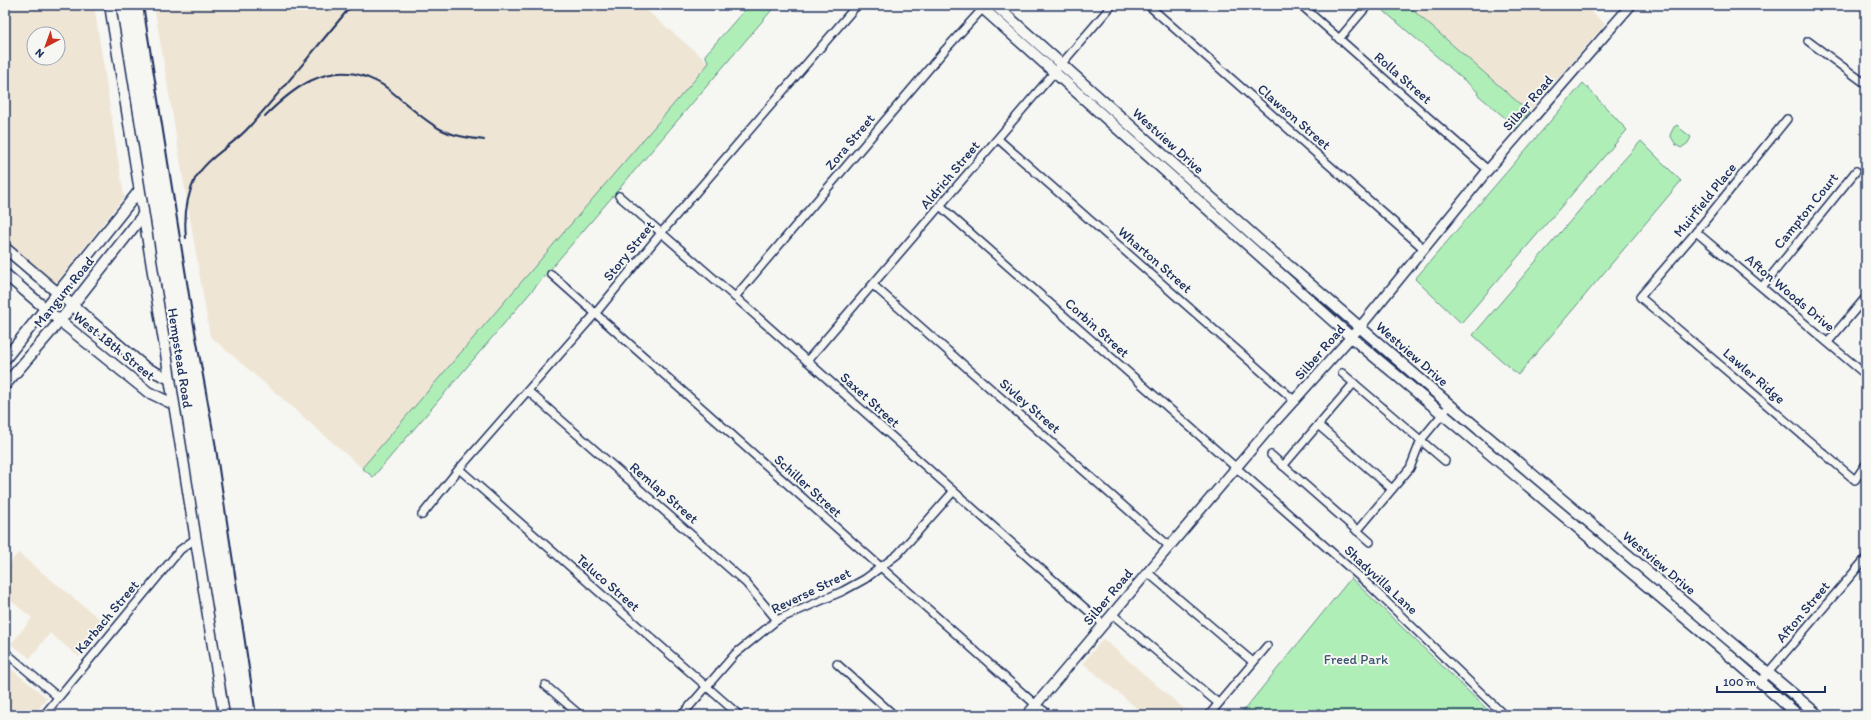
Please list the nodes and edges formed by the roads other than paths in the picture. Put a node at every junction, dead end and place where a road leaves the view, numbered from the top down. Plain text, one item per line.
1 (110, 5) edge
2 (857, 5) edge
3 (995, 5) edge
4 (1112, 5) edge
5 (1148, 5) edge
6 (1301, 5) edge
7 (1368, 5) edge
8 (1631, 5) edge
9 (983, 6) edge
10 (1339, 39) junction
11 (1808, 41) dead end
12 (1061, 64) junction
13 (1054, 72) junction
14 (1866, 84) edge
15 (1787, 119) dead end
16 (998, 139) junction
17 (1163, 155) junction
18 (1155, 162) junction
19 (1488, 170) junction
20 (1856, 171) dead end
21 (139, 191) junction
22 (620, 196) dead end
23 (941, 207) junction
24 (143, 215) junction
25 (1696, 232) junction
26 (661, 233) junction
27 (1256, 245) junction
28 (5, 248) edge
29 (1423, 248) junction
30 (5, 274) edge
31 (551, 274) dead end
32 (873, 285) junction
33 (1762, 287) junction
34 (58, 293) junction
35 (735, 297) junction
36 (1640, 297) joint
37 (1866, 297) edge
38 (72, 305) junction
39 (46, 308) junction
40 (595, 314) junction
41 (60, 321) junction
42 (1360, 327) junction
43 (1351, 337) junction
44 (1828, 342) junction
45 (119, 346) junction
46 (5, 359) edge
47 (110, 361) junction
48 (807, 361) junction
49 (1342, 373) dead end
50 (1866, 375) edge
51 (170, 379) junction
52 (1354, 383) junction
53 (5, 385) edge
54 (528, 391) junction
55 (1295, 401) junction
56 (173, 404) junction
57 (1450, 405) junction
58 (1443, 413) junction
59 (1318, 425) junction
60 (1421, 440) junction
61 (1271, 455) dead end
62 (1445, 461) dead end
63 (1866, 464) edge
64 (1283, 466) junction
65 (1236, 468) junction
66 (460, 470) junction
67 (1392, 489) junction
68 (953, 492) junction
69 (422, 515) dead end
70 (1574, 517) junction
71 (1357, 530) junction
72 (195, 539) junction
73 (1370, 542) dead end
74 (1169, 546) junction
75 (1866, 558) edge
76 (881, 568) junction
77 (1147, 572) junction
78 (1112, 614) junction
79 (777, 620) junction
80 (1103, 624) junction
81 (1267, 646) dead end
82 (5, 652) edge
83 (1253, 662) junction
84 (837, 664) dead end
85 (1769, 672) junction
86 (1760, 682) junction
87 (545, 684) dead end
88 (706, 687) junction
89 (58, 697) junction
90 (1218, 704) junction
91 (1036, 705) junction
92 (44, 715) edge
93 (224, 715) edge
94 (580, 715) edge
95 (682, 715) edge
96 (738, 715) edge
97 (894, 715) edge
98 (1027, 715) edge
99 (1050, 715) edge
100 (1208, 715) edge
101 (1504, 715) edge
102 (1798, 715) edge
103 (1818, 715) edge

1 - 21 main road, Hempstead Road
2 - 26 street, Story Street
3 - 12 main road, Westview Drive
4 - 12 street, Aldrich Street
5 - 29 street, Clawson Street
6 - 10 street, Rolla Street
7 - 10 street
8 - 19 street, Silber Road
9 - 13 main road, Westview Drive
9 - 35 street, Zora Street
10 - 19 street, Rolla Street
11 - 14 street
12 - 13 street, Aldrich Street
12 - 17 main road, Westview Drive
13 - 16 street, Aldrich Street
13 - 18 main road, Westview Drive
15 - 25 street, Muirfield Place
16 - 23 street, Aldrich Street
16 - 55 street, Wharton Street
17 - 18 main road
17 - 27 main road, Westview Drive
18 - 27 main road, Westview Drive
19 - 29 street, Silber Road
20 - 33 street, Campton Court
21 - 24 main road, Hempstead Road
21 - 34 main road, Mangum Road
22 - 26 street, Saxet Street
23 - 32 street, Aldrich Street
23 - 65 street, Corbin Street
24 - 38 main road, Mangum Road
24 - 51 main road, Hempstead Road
25 - 33 street, Afton Woods Drive
25 - 36 street, Muirfield Place
26 - 35 street, Saxet Street
26 - 40 street, Story Street
27 - 42 main road, Westview Drive
27 - 43 main road, Westview Drive
28 - 34 main road, West 18th Street
29 - 42 street, Silber Road
30 - 39 main road, West 18th Street
31 - 40 street, Schiller Street
32 - 48 street, Aldrich Street
32 - 74 street, Sivley Street
33 - 44 street, Afton Woods Drive
34 - 38 main road, West 18th Street
34 - 39 main road, Mangum Road
35 - 48 street, Saxet Street
36 - 63 street, Lawler Ridge
37 - 44 street
38 - 41 main road, Mangum Road
38 - 45 main road, West 18th Street
39 - 41 main road, West 18th Street
39 - 46 main road, Mangum Road
40 - 54 street, Story Street
40 - 76 street, Schiller Street
41 - 47 main road, West 18th Street
41 - 53 main road, Mangum Road
42 - 43 street, Silber Road
42 - 57 main road, Westview Drive
43 - 55 street, Silber Road
43 - 58 main road, Westview Drive
44 - 50 street, Afton Woods Drive
45 - 47 main road
45 - 51 main road, West 18th Street
47 - 56 main road, West 18th Street
48 - 68 street, Saxet Street
49 - 52 street
51 - 56 main road, Hempstead Road
52 - 59 street
52 - 60 street
54 - 66 street, Story Street
54 - 79 street, Remlap Street
55 - 65 street, Silber Road
56 - 72 main road, Hempstead Road
57 - 58 street
57 - 70 main road, Westview Drive
58 - 60 street
58 - 70 main road, Westview Drive
59 - 64 street
59 - 67 street
60 - 62 street
60 - 67 street
61 - 64 street
64 - 71 street
65 - 74 street, Silber Road
65 - 101 street, Shadyvilla Lane
66 - 69 street, Story Street
66 - 88 street, Teluco Street
67 - 71 street
68 - 76 street, Reverse Street
68 - 80 street, Saxet Street
70 - 85 main road, Westview Drive
70 - 86 main road, Westview Drive
71 - 73 street
72 - 89 street, Karbach Street
72 - 93 main road, Hempstead Road
74 - 77 street, Silber Road
75 - 85 street, Afton Street
76 - 79 street, Reverse Street
76 - 91 street, Schiller Street
77 - 78 street, Silber Road
77 - 83 street
78 - 80 street, Silber Road
78 - 90 street
79 - 88 street, Reverse Street
80 - 91 street, Silber Road
81 - 83 street
82 - 89 street
83 - 90 street
84 - 97 street
85 - 86 street, Afton Street
85 - 103 main road, Westview Drive
86 - 102 main road, Westview Drive
87 - 94 street
88 - 95 street, Reverse Street
88 - 96 street, Teluco Street
89 - 92 street, Karbach Street
90 - 100 street
91 - 98 street, Silber Road
91 - 99 street, Schiller Street

